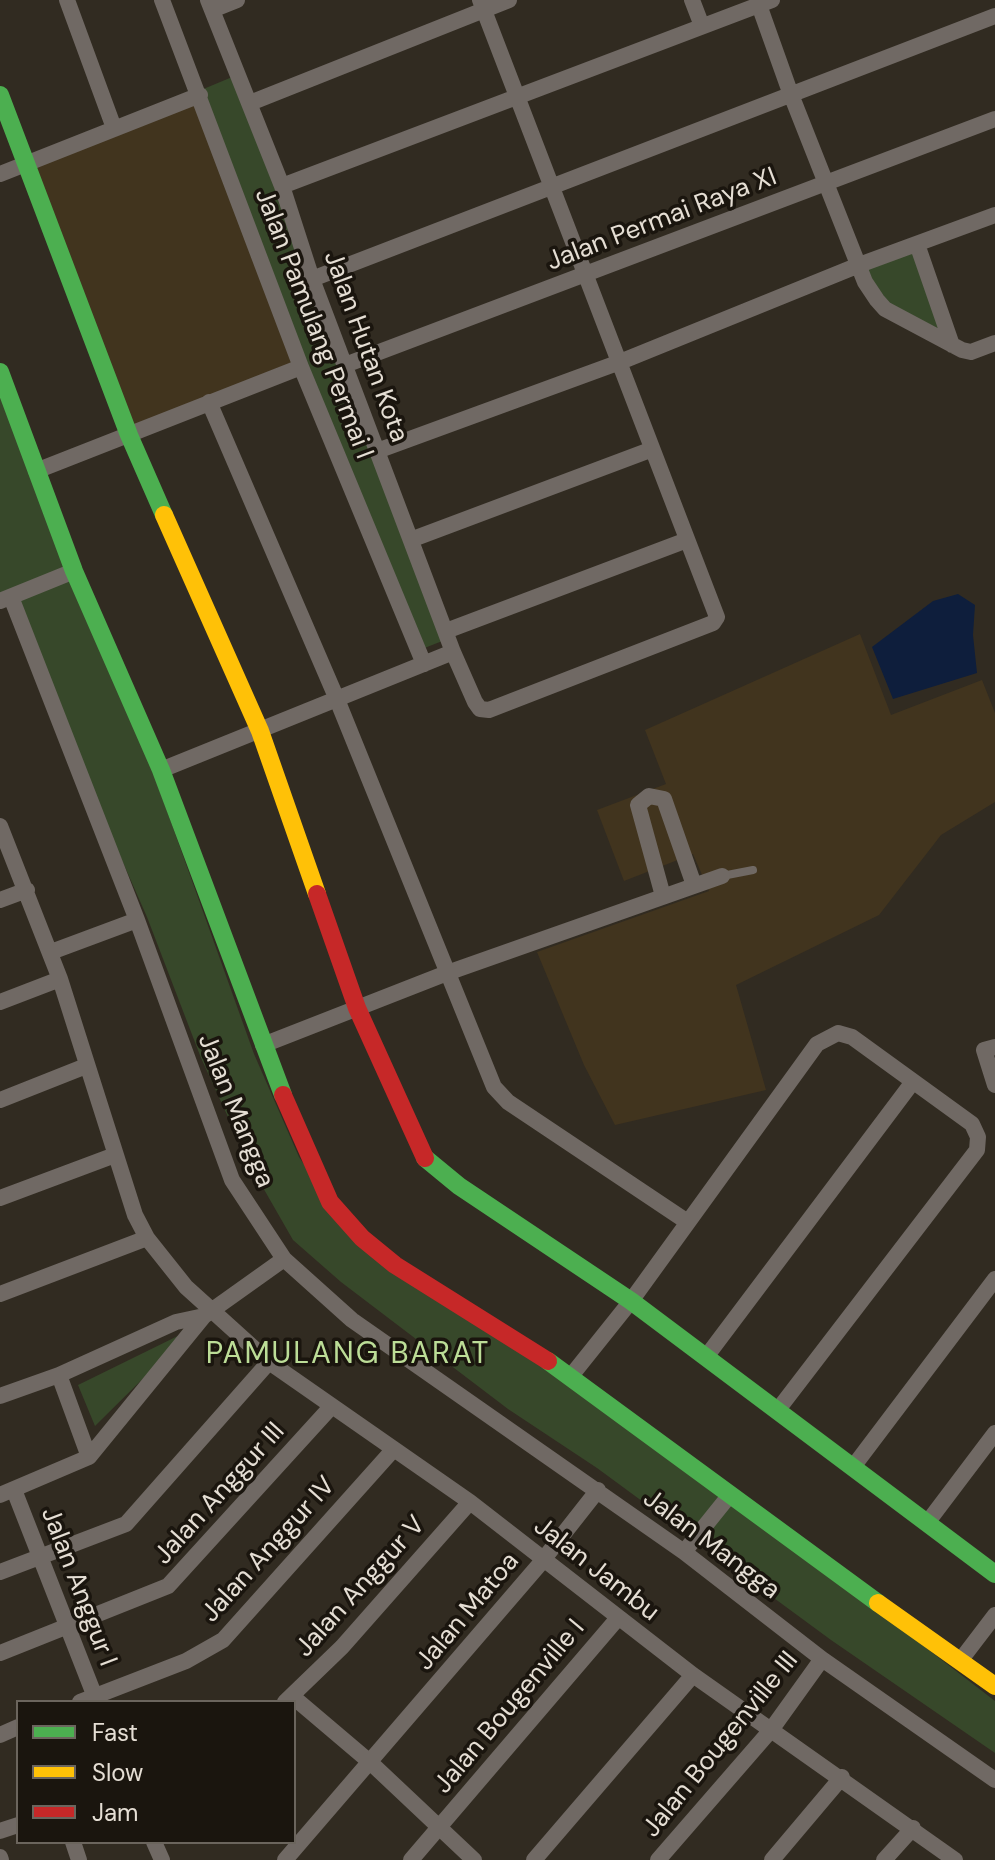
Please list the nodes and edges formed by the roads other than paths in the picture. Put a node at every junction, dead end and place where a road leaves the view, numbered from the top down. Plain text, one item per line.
1 (67, 0) edge
2 (162, 0) edge
3 (237, 0) edge
4 (509, 0) edge
5 (692, 0) edge
6 (766, 2) edge
7 (210, 5) edge
8 (482, 5) edge
9 (995, 16) edge
10 (702, 26) junction
11 (790, 92) junction
12 (0, 95) edge
13 (200, 95) junction
14 (516, 95) junction
15 (250, 103) junction
16 (995, 119) edge
17 (114, 128) junction
18 (26, 165) junction
19 (0, 174) edge
20 (826, 184) junction
21 (282, 186) junction
22 (550, 186) junction
23 (995, 215) edge
24 (917, 244) junction
25 (859, 265) junction
26 (584, 274) junction
27 (312, 279) junction
28 (995, 343) edge
29 (952, 345) junction
30 (620, 362) junction
31 (345, 365) junction
32 (301, 367) junction
33 (0, 372) edge
34 (209, 402) junction
35 (129, 435) junction
36 (650, 450) junction
37 (377, 451) junction
38 (36, 471) junction
39 (413, 539) junction
40 (687, 540) junction
41 (74, 571) junction
42 (5, 599) edge
43 (446, 631) junction
44 (453, 652) junction
45 (424, 664) junction
46 (336, 697) junction
47 (260, 731) junction
48 (161, 770) junction
49 (0, 826) edge
50 (753, 870) dead end
51 (722, 876) joint
52 (694, 885) junction
53 (27, 890) junction
54 (663, 896) junction
55 (0, 900) edge
56 (137, 920) junction
57 (51, 952) junction
58 (447, 973) junction
59 (60, 979) junction
60 (0, 1002) edge
61 (357, 1008) junction
62 (263, 1045) junction
63 (995, 1047) edge
64 (86, 1066) junction
65 (912, 1083) junction
66 (995, 1085) edge
67 (0, 1100) edge
68 (115, 1155) junction
69 (0, 1198) edge
70 (686, 1221) junction
71 (147, 1238) junction
72 (284, 1259) junction
73 (995, 1279) edge
74 (0, 1294) edge
75 (631, 1301) junction
76 (208, 1314) junction
77 (706, 1357) junction
78 (269, 1362) junction
79 (59, 1375) junction
80 (571, 1376) junction
81 (0, 1396) edge
82 (331, 1407) junction
83 (777, 1411) junction
84 (995, 1433) edge
85 (393, 1450) junction
86 (89, 1457) junction
87 (853, 1467) junction
88 (598, 1490) junction
89 (7, 1493) edge
90 (729, 1496) junction
91 (470, 1502) junction
92 (927, 1523) junction
93 (684, 1552) junction
94 (41, 1558) junction
95 (545, 1558) junction
96 (0, 1572) edge
97 (995, 1574) edge
98 (995, 1615) edge
99 (618, 1618) junction
100 (67, 1626) junction
101 (0, 1653) edge
102 (822, 1659) junction
103 (960, 1661) junction
104 (693, 1675) junction
105 (995, 1686) edge
106 (288, 1699) edge
107 (91, 1700) edge
108 (296, 1705) edge
109 (771, 1730) junction
110 (371, 1763) junction
111 (842, 1777) junction
112 (995, 1780) edge
113 (439, 1827) junction
114 (913, 1828) junction
115 (285, 1860) edge
116 (411, 1860) edge
117 (474, 1860) edge
118 (534, 1860) edge
119 (658, 1860) edge
120 (772, 1860) edge
121 (884, 1860) edge
122 (955, 1860) edge

1 - 17 street
2 - 13 street, Jalan Pamulang Permai I
3 - 7 street
4 - 8 street
5 - 10 street
6 - 10 street
6 - 11 street
7 - 15 street, Jalan Hutan Kota
8 - 14 street
8 - 15 street
9 - 11 street
10 - 14 street
11 - 20 street
11 - 22 street
12 - 18 street
13 - 17 street
13 - 32 street, Jalan Pamulang Permai I
14 - 21 street
14 - 22 street
15 - 21 street, Jalan Hutan Kota
16 - 20 street, Jalan Permai Raya XI
17 - 18 street
18 - 19 street
18 - 35 street
20 - 25 street
20 - 26 street, Jalan Permai Raya XI
21 - 27 street, Jalan Hutan Kota
22 - 26 street
22 - 27 street
23 - 24 street
24 - 25 street
24 - 29 street
25 - 29 street
25 - 30 street
26 - 30 street
26 - 31 street, Jalan Permai Raya XI
27 - 31 street, Jalan Hutan Kota
28 - 29 street
30 - 36 street
30 - 37 street
31 - 37 street, Jalan Hutan Kota
32 - 34 street
32 - 45 street, Jalan Pamulang Permai I
33 - 38 street
34 - 35 street
34 - 46 street
35 - 38 street
35 - 47 street
36 - 39 street
36 - 40 street
37 - 39 street, Jalan Hutan Kota
38 - 41 street
39 - 43 street, Jalan Hutan Kota
40 - 43 street
40 - 44 street, Jalan Hutan Kota
41 - 42 street
41 - 48 street
42 - 56 street, Jalan Mangga
43 - 44 street, Jalan Hutan Kota
44 - 45 street
45 - 46 street
46 - 47 street
46 - 58 street
47 - 48 street
47 - 61 street
48 - 62 street
49 - 53 street, Jalan Jambu
50 - 51 lane
51 - 52 street
52 - 54 street
52 - 54 street
53 - 55 street
53 - 57 street, Jalan Jambu
54 - 58 street
56 - 57 street
56 - 72 street, Jalan Mangga
57 - 59 street, Jalan Jambu
58 - 61 street
58 - 70 street
59 - 60 street
59 - 64 street, Jalan Jambu
61 - 62 street
61 - 75 street
62 - 80 street
63 - 66 street
64 - 67 street
64 - 68 street, Jalan Jambu
65 - 70 street
65 - 77 street
65 - 83 street
68 - 69 street
68 - 71 street, Jalan Jambu
70 - 75 street
71 - 74 street
71 - 76 street, Jalan Jambu
72 - 76 street
72 - 88 street, Jalan Mangga
73 - 87 street
75 - 77 street
75 - 80 street
76 - 78 street, Jalan Jambu
76 - 79 street
76 - 86 street, Jalan Anggur I
77 - 83 street
78 - 82 street, Jalan Jambu
78 - 94 street
79 - 81 street
79 - 86 street
80 - 90 street
82 - 85 street, Jalan Jambu
82 - 100 street, Jalan Anggur III
83 - 87 street
84 - 92 street
85 - 91 street, Jalan Jambu
85 - 107 street, Jalan Anggur IV
86 - 89 street, Jalan Anggur I
87 - 92 street
88 - 93 street, Jalan Mangga
88 - 95 street, Jalan Matoa
89 - 94 street, Jalan Anggur I
90 - 93 street
90 - 103 street
91 - 95 street, Jalan Jambu
91 - 106 street, Jalan Anggur V
92 - 97 street
93 - 102 street, Jalan Mangga
94 - 96 street
94 - 100 street, Jalan Anggur I
95 - 99 street, Jalan Jambu
95 - 110 street, Jalan Matoa
98 - 103 street
99 - 104 street, Jalan Jambu
99 - 113 street, Jalan Bougenville I
100 - 101 street, Jalan Anggur III
100 - 107 street, Jalan Anggur I
102 - 109 street, Jalan Bougenville III
102 - 112 street, Jalan Mangga
103 - 105 street
104 - 109 street, Jalan Jambu
104 - 118 street
108 - 110 street
109 - 111 street, Jalan Jambu
109 - 119 street, Jalan Bougenville III
110 - 113 street
110 - 115 street, Jalan Matoa
111 - 114 street, Jalan Jambu
111 - 120 street
113 - 116 street, Jalan Bougenville I
113 - 117 street
114 - 121 street
114 - 122 street, Jalan Jambu

